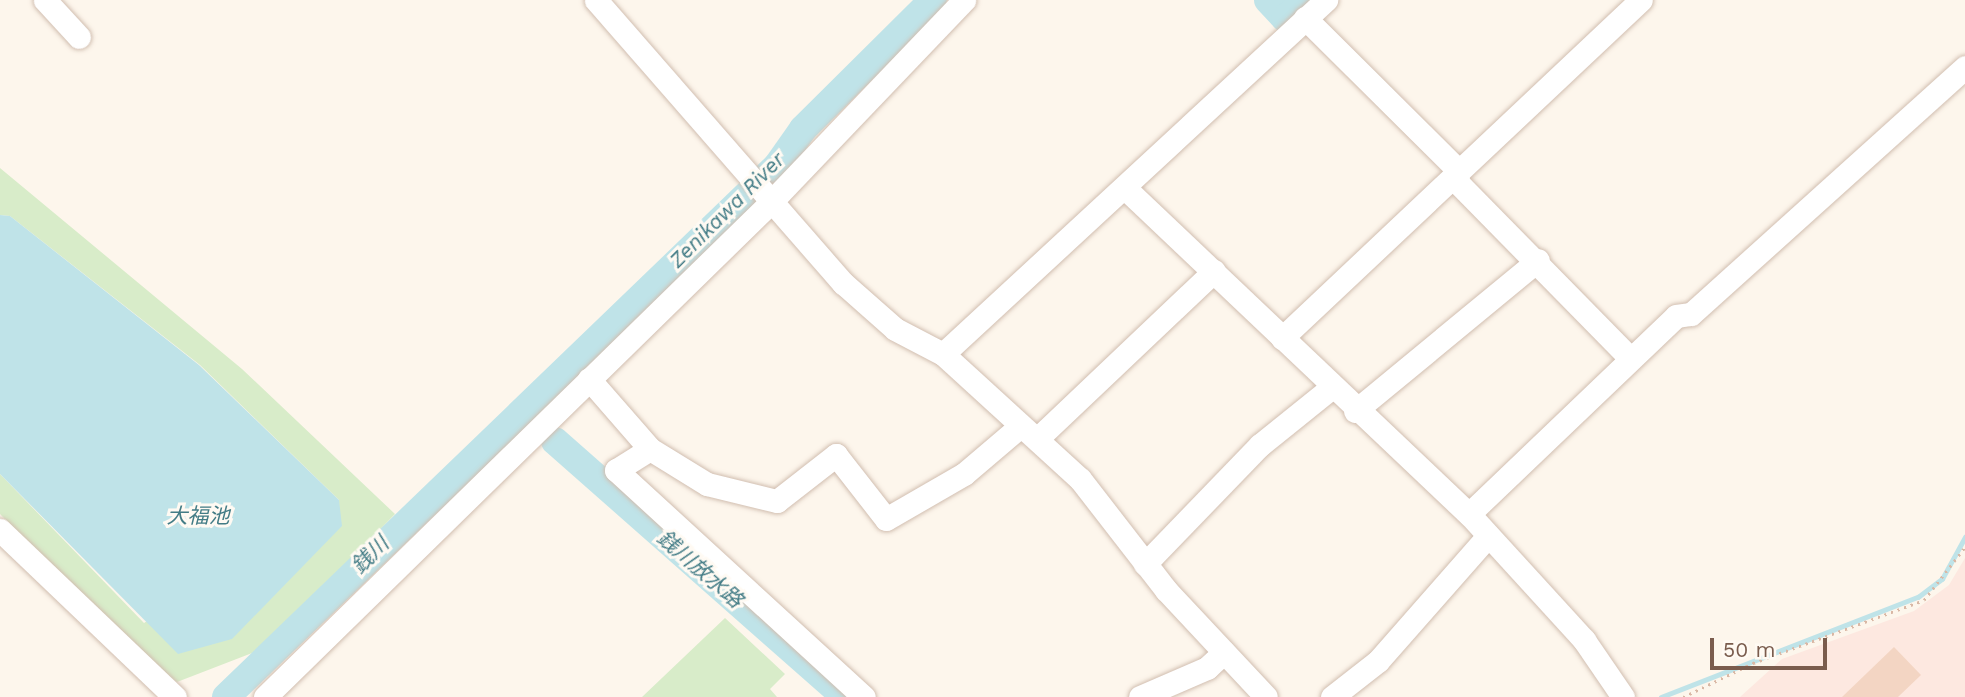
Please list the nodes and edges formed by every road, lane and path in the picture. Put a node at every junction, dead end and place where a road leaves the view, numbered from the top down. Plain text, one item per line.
1 (45, 0) edge
2 (596, 0) edge
3 (964, 0) edge
4 (1326, 0) edge
5 (1641, 0) edge
6 (1305, 18) junction
7 (79, 37) dead end
8 (1965, 67) edge
9 (1457, 169) junction
10 (1125, 188) junction
11 (760, 192) junction
12 (1538, 260) junction
13 (1214, 271) junction
14 (1282, 338) junction
15 (943, 354) junction
16 (1630, 358) junction
17 (589, 379) junction
18 (1331, 388) junction
19 (1355, 411) junction
20 (1028, 434) junction
21 (650, 449) junction
22 (1469, 514) junction
23 (0, 530) edge
24 (1488, 536) junction
25 (1965, 547) edge
26 (1145, 564) junction
27 (1224, 652) junction
28 (175, 697) edge
29 (265, 697) edge
30 (864, 697) edge
31 (1140, 697) edge
32 (1266, 697) edge
33 (1332, 697) edge
34 (1623, 697) edge
35 (1683, 697) edge

1 - 7 street
2 - 11 street
3 - 11 street
4 - 6 street
5 - 9 street
6 - 9 street
6 - 10 street
8 - 16 street
9 - 12 street
9 - 14 street
10 - 13 street
10 - 15 street
11 - 15 street
11 - 17 street
12 - 16 street
12 - 19 street
13 - 14 street
13 - 20 street
14 - 18 street
15 - 20 street
16 - 22 street
17 - 21 street
17 - 29 street
18 - 19 street
18 - 26 street
19 - 22 street
20 - 21 street
20 - 26 street
21 - 30 street
22 - 24 street
23 - 28 street
24 - 33 street
24 - 34 street
25 - 35 path
26 - 27 street
27 - 31 street
27 - 32 street

